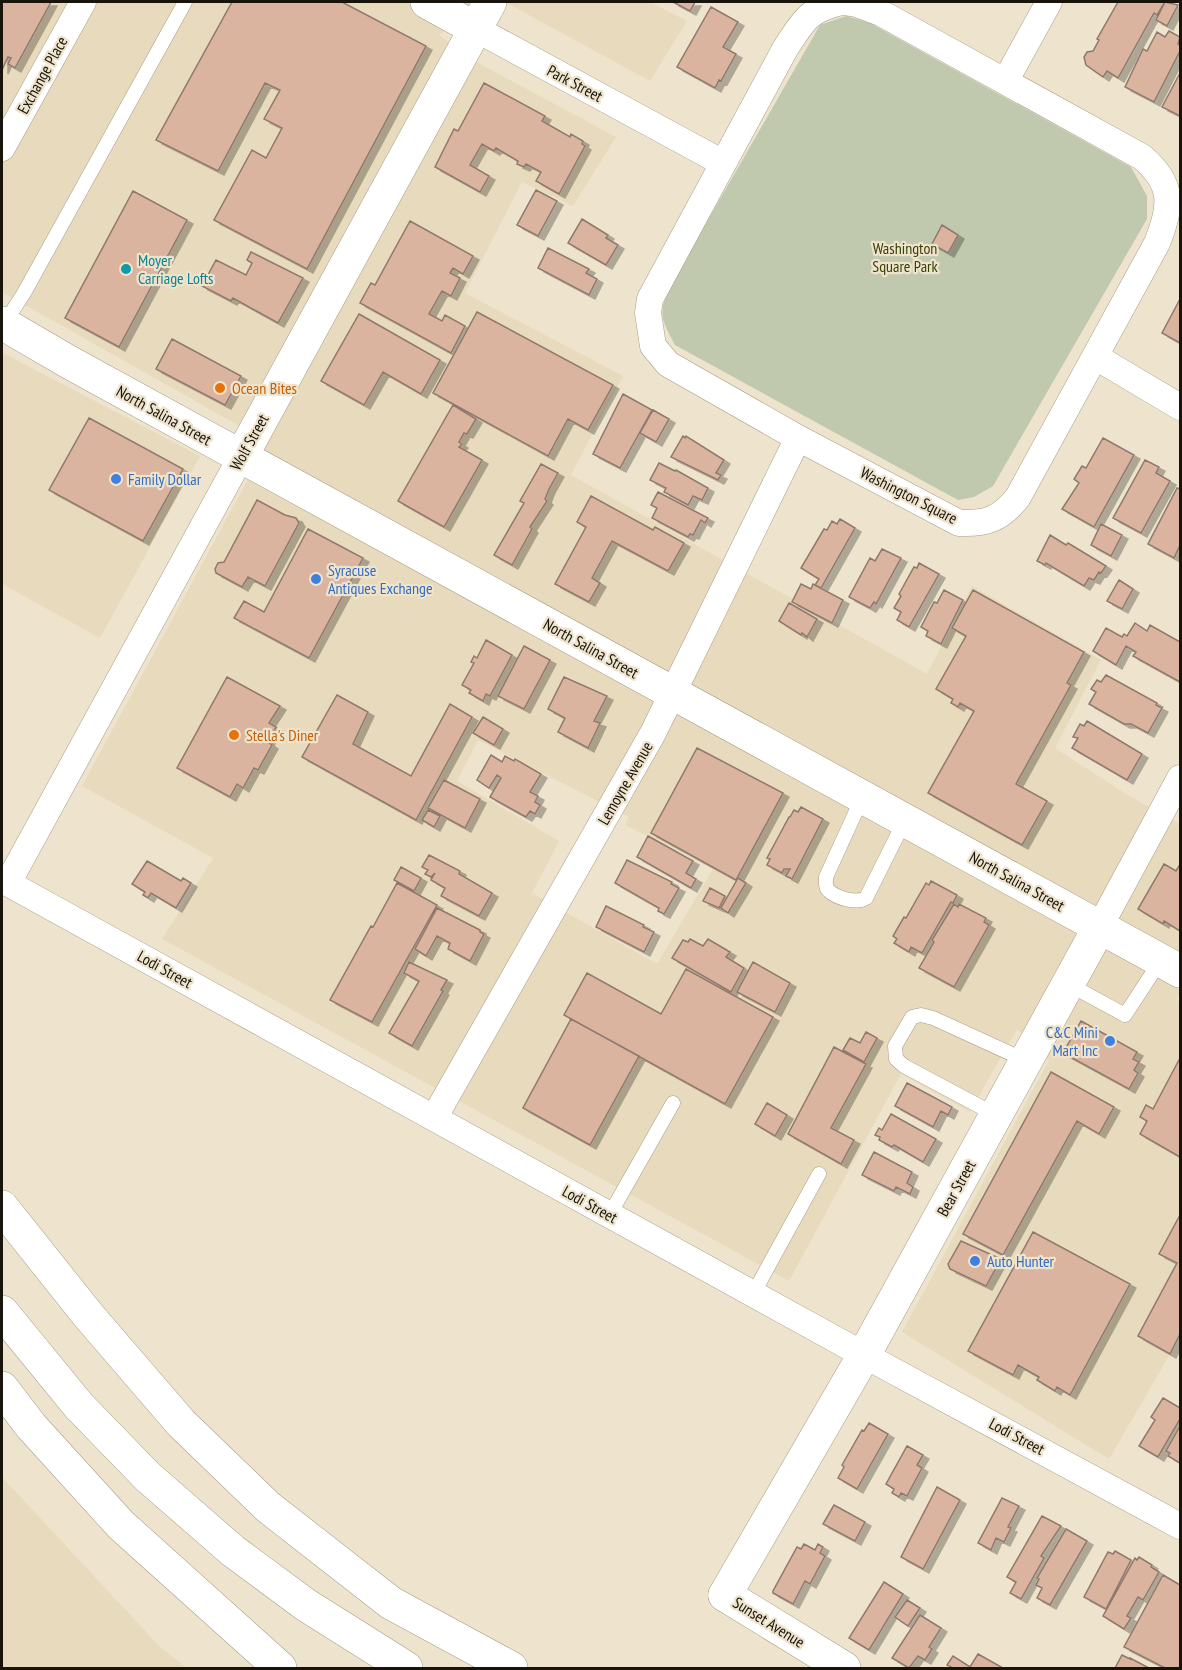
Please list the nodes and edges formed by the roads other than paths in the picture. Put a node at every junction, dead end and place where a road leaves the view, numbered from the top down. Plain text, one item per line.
1 (83, 2) edge
2 (185, 2) edge
3 (427, 2) edge
4 (1049, 2) edge
5 (832, 3) edge
6 (483, 15) edge
7 (1006, 80) junction
8 (2, 148) edge
9 (723, 163) junction
10 (1174, 185) edge
11 (3, 324) edge
12 (1096, 357) junction
13 (1180, 407) edge
14 (798, 438) junction
15 (241, 457) junction
16 (673, 693) junction
17 (1180, 778) edge
18 (862, 796) junction
19 (905, 820) junction
20 (5, 881) edge
21 (1100, 926) junction
22 (1171, 966) edge
23 (1068, 984) junction
24 (1027, 1060) junction
25 (673, 1103) dead end
26 (996, 1115) junction
27 (434, 1118) junction
28 (819, 1174) dead end
29 (2, 1207) edge
30 (610, 1215) junction
31 (753, 1294) junction
32 (2, 1312) edge
33 (864, 1355) junction
34 (2, 1388) edge
35 (1180, 1526) edge
36 (725, 1595) joint
37 (280, 1668) edge
38 (406, 1668) edge
39 (511, 1668) edge
40 (844, 1668) edge

1 - 8 street, Exchange Place
2 - 11 lane
3 - 6 main road, Park Street
4 - 7 street
5 - 7 street, Washington Square
5 - 9 street, Washington Square
6 - 9 street, Park Street
6 - 15 main road, Wolf Street
7 - 10 street, Washington Square
9 - 14 street, Washington Square
10 - 12 street, Washington Square
11 - 15 main road, North Salina Street
12 - 13 street
12 - 14 street, Washington Square
14 - 16 street, Lemoyne Avenue
15 - 16 main road, North Salina Street
15 - 20 street, Wolf Street
16 - 18 main road, North Salina Street
16 - 27 street, Lemoyne Avenue
17 - 21 street, Bear Street
18 - 19 main road, North Salina Street
18 - 19 lane
19 - 21 main road, North Salina Street
20 - 27 street, Lodi Street
21 - 22 main road, North Salina Street
21 - 23 main road, Bear Street
22 - 23 lane
23 - 24 main road, Bear Street
24 - 26 main road, Bear Street
24 - 26 lane
25 - 30 lane
26 - 33 main road, Bear Street
27 - 30 street, Lodi Street
28 - 31 lane
29 - 39 main road
30 - 31 street, Lodi Street
31 - 33 street, Lodi Street
32 - 38 main road
33 - 35 street, Lodi Street
33 - 36 main road, Bear Street
34 - 37 main road
36 - 40 main road, Sunset Avenue

